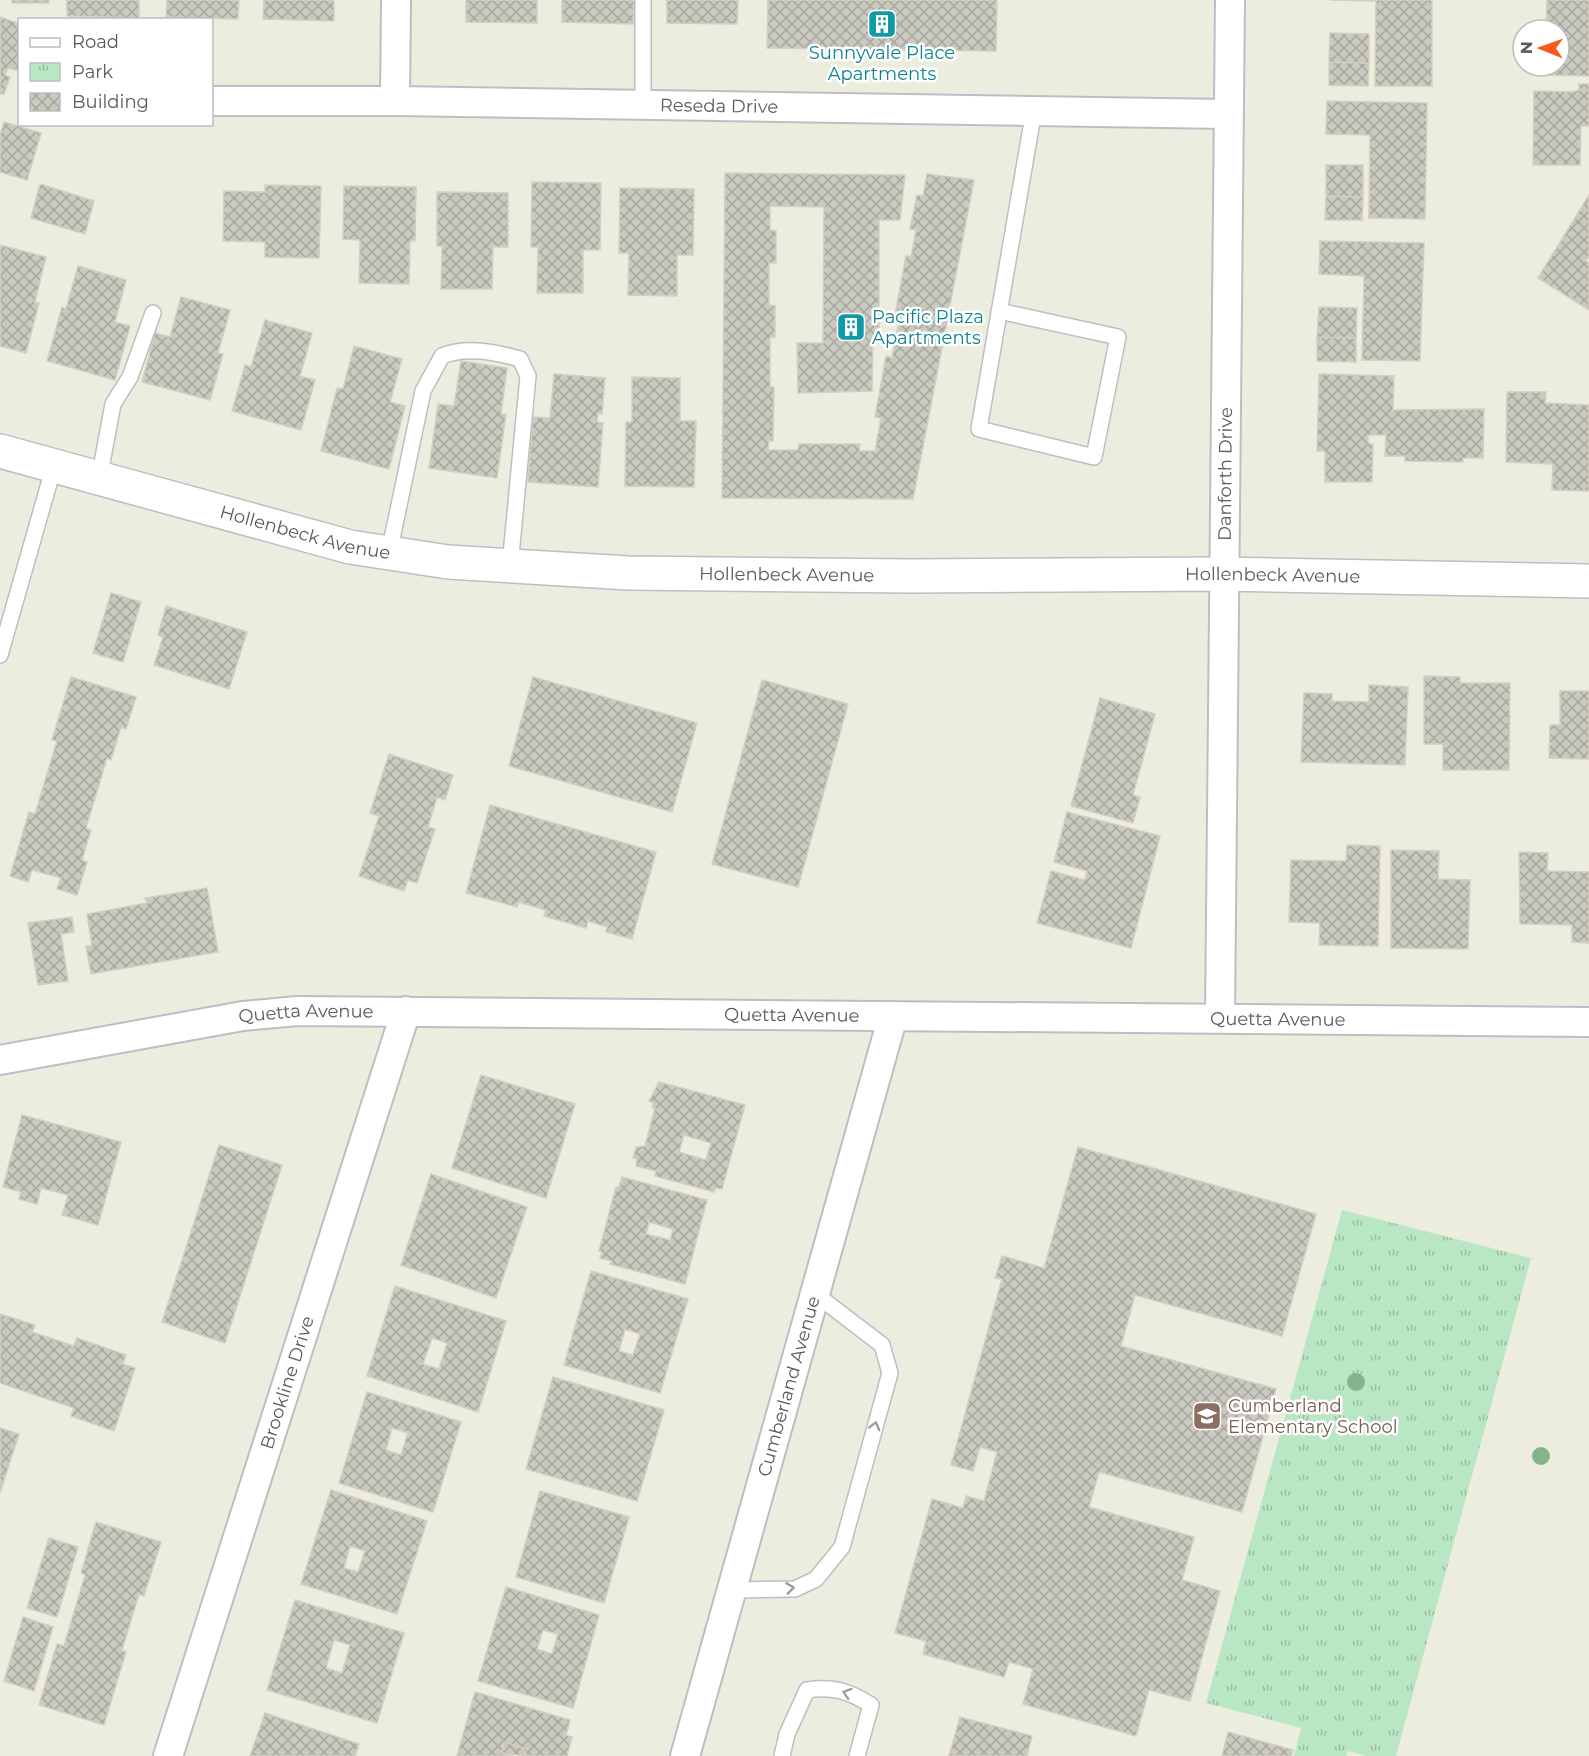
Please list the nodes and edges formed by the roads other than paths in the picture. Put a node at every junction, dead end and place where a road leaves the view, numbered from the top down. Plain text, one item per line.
1 (396, 0) edge
2 (643, 0) edge
3 (1230, 0) edge
4 (213, 101) edge
5 (395, 101) junction
6 (643, 104) junction
7 (1034, 110) junction
8 (1227, 114) junction
9 (999, 311) junction
10 (153, 313) dead end
11 (0, 451) edge
12 (54, 466) junction
13 (99, 478) junction
14 (389, 554) junction
15 (510, 566) junction
16 (1223, 574) junction
17 (1589, 581) edge
18 (0, 655) edge
19 (406, 1011) junction
20 (892, 1016) junction
21 (1220, 1018) junction
22 (1589, 1022) edge
23 (0, 1060) edge
24 (814, 1293) junction
25 (732, 1590) junction
26 (168, 1756) edge
27 (685, 1756) edge
28 (782, 1756) edge
29 (856, 1756) edge

1 - 5 street
2 - 6 lane
3 - 8 street, Danforth Drive
4 - 5 street, Reseda Drive
5 - 6 street, Reseda Drive
6 - 7 street, Reseda Drive
7 - 8 street, Reseda Drive
7 - 9 lane
8 - 16 street, Danforth Drive
9 - 9 lane
10 - 13 lane
11 - 12 street, Hollenbeck Avenue
12 - 13 street, Hollenbeck Avenue
12 - 18 lane
13 - 14 street, Hollenbeck Avenue
14 - 15 street, Hollenbeck Avenue
14 - 15 lane
15 - 16 street, Hollenbeck Avenue
16 - 17 street, Hollenbeck Avenue
16 - 21 street, Danforth Drive
19 - 20 street, Quetta Avenue
19 - 23 street, Quetta Avenue
19 - 26 street, Brookline Drive
20 - 21 street, Quetta Avenue
20 - 24 street, Cumberland Avenue
21 - 22 street, Quetta Avenue
24 - 25 street, Cumberland Avenue
25 -> 24 lane
25 - 27 street, Cumberland Avenue
29 -> 28 lane

